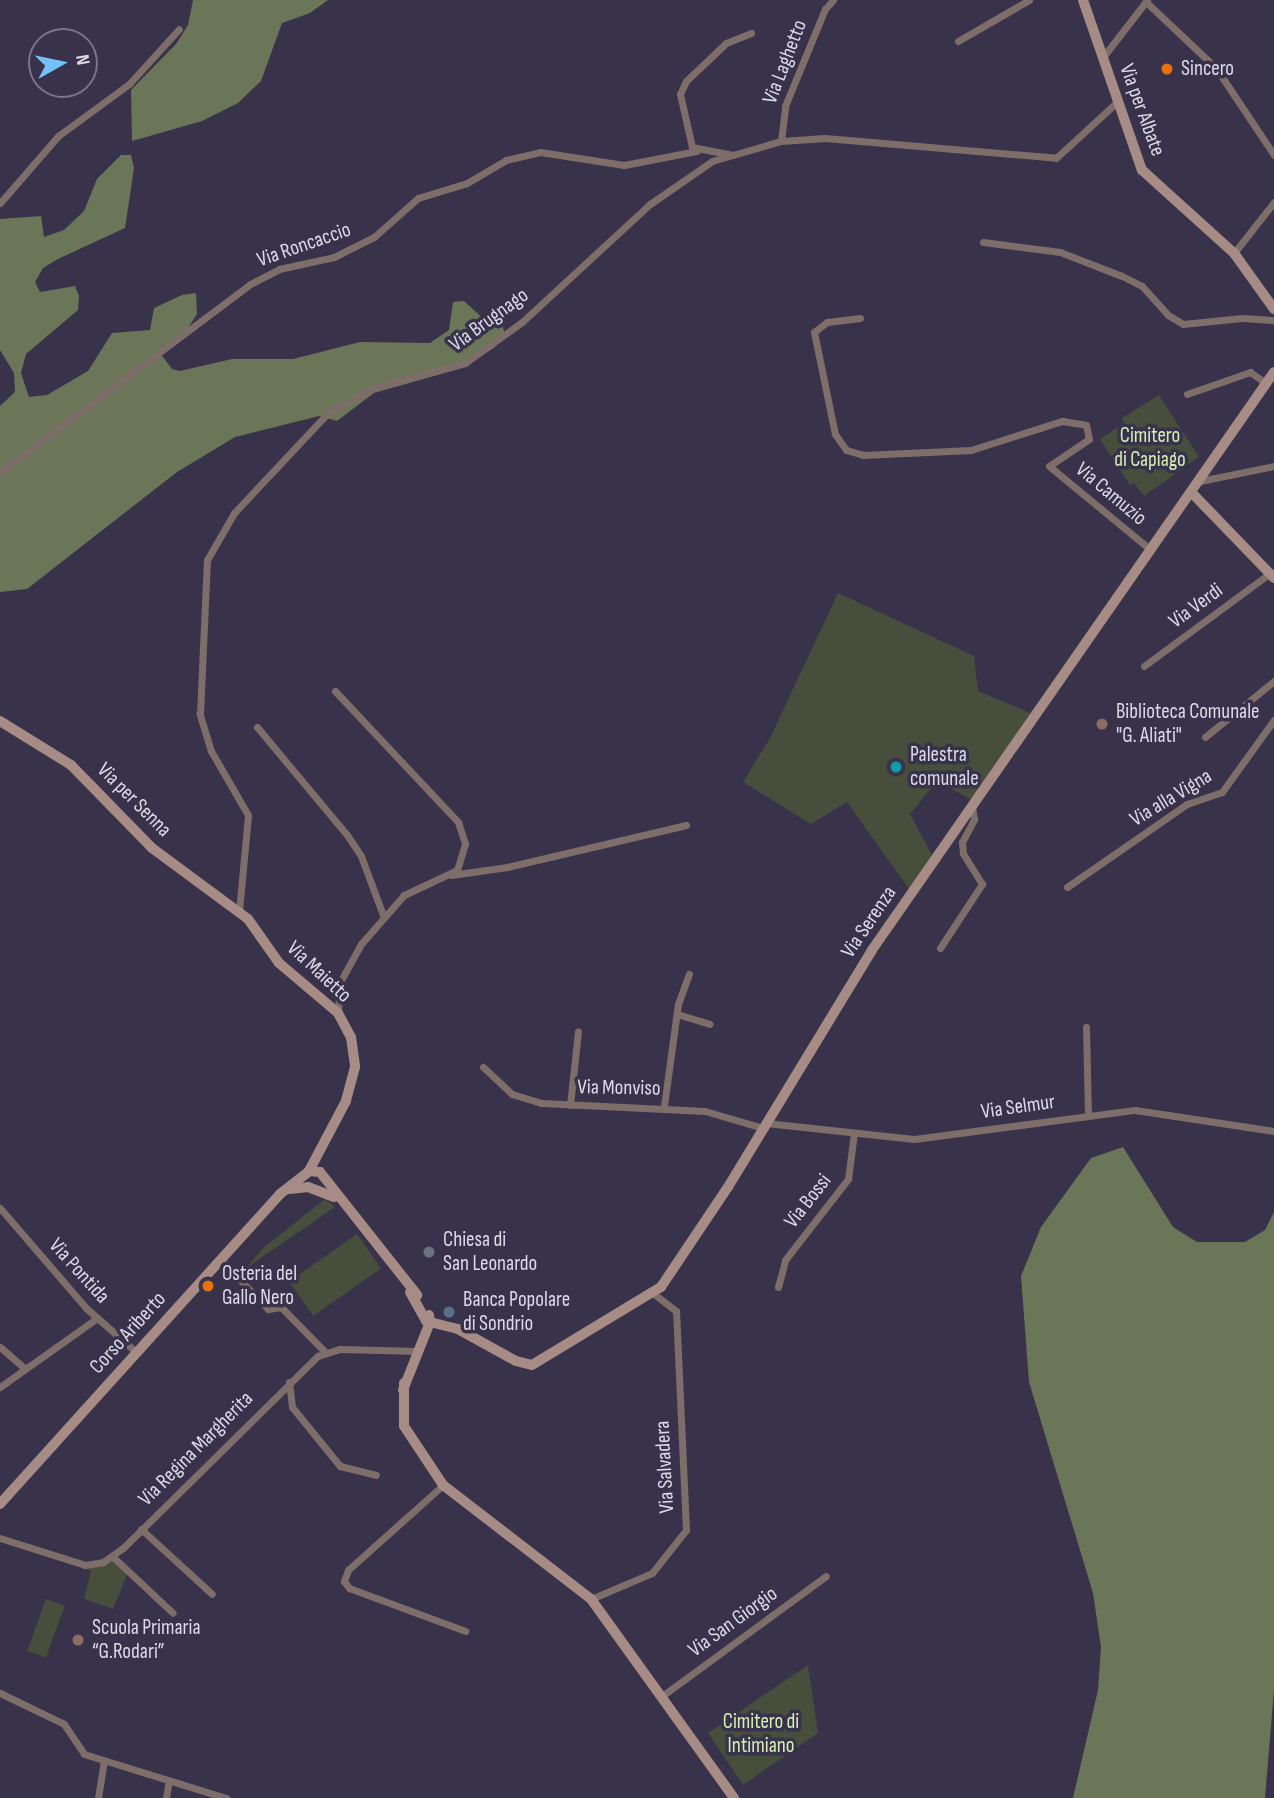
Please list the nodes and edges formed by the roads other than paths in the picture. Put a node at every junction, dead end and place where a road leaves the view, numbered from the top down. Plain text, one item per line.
1 (833, 0) edge
2 (1029, 0) edge
3 (1083, 0) edge
4 (1147, 1) edge
5 (179, 29) dead end
6 (751, 33) dead end
7 (958, 41) dead end
8 (1103, 57) junction
9 (1117, 102) junction
10 (781, 141) junction
11 (698, 151) junction
12 (734, 155) junction
13 (1274, 155) edge
14 (1274, 202) edge
15 (0, 203) edge
16 (983, 242) dead end
17 (1234, 253) junction
18 (1274, 310) edge
19 (860, 318) dead end
20 (1274, 320) edge
21 (1274, 372) edge
22 (1266, 383) junction
23 (1187, 394) dead end
24 (1274, 466) edge
25 (0, 472) edge
26 (1200, 481) junction
27 (1192, 493) junction
28 (1152, 550) junction
29 (1272, 576) edge
30 (1144, 666) dead end
31 (1274, 681) edge
32 (335, 691) dead end
33 (1274, 720) edge
34 (0, 721) edge
35 (257, 727) dead end
36 (1205, 737) dead end
37 (972, 807) junction
38 (686, 825) dead end
39 (447, 876) junction
40 (1067, 887) dead end
41 (239, 911) junction
42 (383, 915) junction
43 (940, 948) dead end
44 (689, 974) dead end
45 (338, 1013) junction
46 (677, 1014) junction
47 (710, 1024) dead end
48 (1086, 1027) dead end
49 (578, 1031) dead end
50 (483, 1067) dead end
51 (570, 1105) junction
52 (664, 1106) junction
53 (1088, 1115) junction
54 (765, 1125) junction
55 (1274, 1131) edge
56 (854, 1133) junction
57 (314, 1180) junction
58 (0, 1208) edge
59 (221, 1260) junction
60 (403, 1278) junction
61 (778, 1287) dead end
62 (410, 1292) junction
63 (653, 1293) junction
64 (97, 1318) junction
65 (430, 1322) junction
66 (0, 1347) edge
67 (415, 1351) junction
68 (325, 1352) junction
69 (137, 1353) junction
70 (26, 1369) junction
71 (289, 1381) junction
72 (0, 1387) edge
73 (376, 1475) dead end
74 (443, 1485) junction
75 (0, 1504) edge
76 (141, 1529) junction
77 (0, 1538) edge
78 (112, 1556) junction
79 (826, 1576) dead end
80 (212, 1594) dead end
81 (591, 1599) junction
82 (173, 1613) dead end
83 (465, 1631) dead end
84 (0, 1693) edge
85 (662, 1696) junction
86 (104, 1760) junction
87 (169, 1780) junction
88 (98, 1798) edge
89 (166, 1798) edge
90 (226, 1798) edge
91 (733, 1798) edge

1 - 10 street, Via Laghetto
2 - 7 street
3 - 8 street, Via per Albate
4 - 8 street
4 - 13 street
5 - 15 street
6 - 11 street
8 - 9 street, Via per Albate
9 - 10 street, Via Brugnago
9 - 17 street, Via per Albate
10 - 12 street, Via Brugnago
11 - 12 street, Via Roncaccio
11 - 25 street, Via Roncaccio
12 - 41 street, Via Brugnago
14 - 17 street
16 - 20 street
17 - 18 street, Via per Albate
19 - 28 street, Via Camuzio
21 - 22 street, Via Serenza
22 - 23 street
22 - 26 street, Via Serenza
24 - 26 street
26 - 27 street, Via Serenza
27 - 28 street, Via Serenza
27 - 29 street
28 - 37 street, Via Serenza
29 - 30 street, Via Verdi
31 - 36 street
32 - 39 street
33 - 40 street, Via alla Vigna
34 - 41 street, Via per Senna
35 - 42 street
37 - 43 street
37 - 54 street, Via Serenza
38 - 39 street
39 - 42 street
41 - 45 street, Via Maietto
42 - 45 street
44 - 46 street
45 - 57 street, Via Maietto
46 - 47 street
46 - 52 street
48 - 53 street
49 - 51 street
50 - 51 street, Via Monviso
51 - 52 street, Via Monviso
52 - 54 street, Via Monviso
53 - 55 street, Via Selmur
53 - 56 street, Via Selmur
54 - 56 street, Via Selmur
54 - 63 street, Via Serenza
56 - 61 street, Via Bossi
57 - 59 street, Corso Ariberto
57 - 60 street
58 - 64 street, Via Pontida
59 - 68 street
59 - 69 street, Corso Ariberto
60 - 62 street
60 - 65 street
62 - 65 street
62 - 67 street
63 - 65 street, Via Serenza
63 - 81 street, Via Salvadera
64 - 69 street, Via Pontida
64 - 70 street
65 - 67 street
66 - 70 street
67 - 68 street
67 - 74 street
68 - 71 street, Via Regina Margherita
69 - 75 street, Corso Ariberto
70 - 72 street
71 - 73 street
71 - 76 street, Via Regina Margherita
74 - 81 street
74 - 83 street
76 - 78 street, Via Regina Margherita
76 - 80 street
77 - 78 street, Via Regina Margherita
78 - 82 street
79 - 85 street, Via San Giorgio
81 - 85 street
84 - 86 street
85 - 91 street
86 - 87 street
86 - 88 street
87 - 89 street
87 - 90 street

